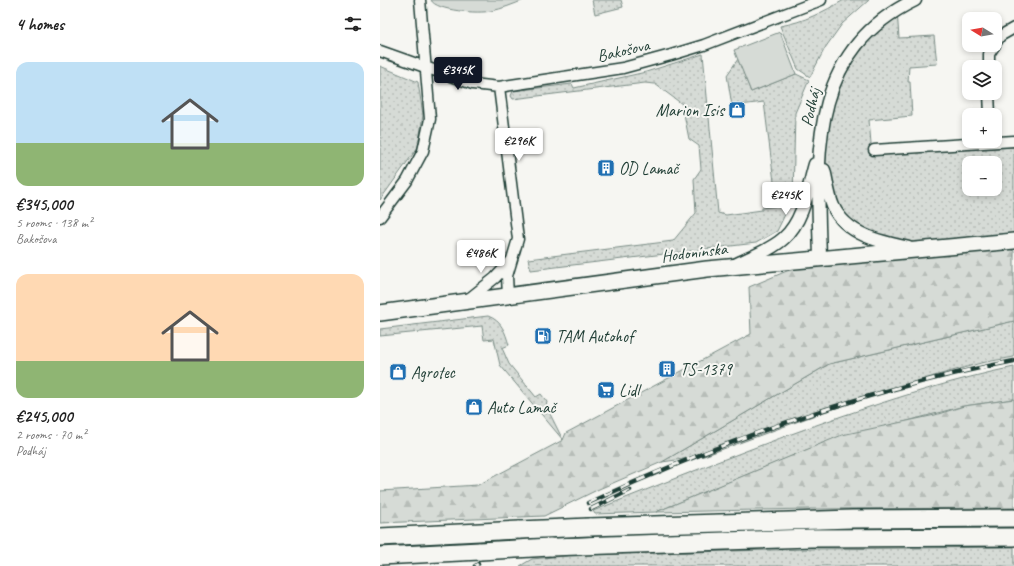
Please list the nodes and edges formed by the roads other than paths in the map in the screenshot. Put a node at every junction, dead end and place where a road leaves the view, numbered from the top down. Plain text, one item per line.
1 (420, 0) edge
2 (821, 0) edge
3 (915, 0) edge
4 (1014, 28) edge
5 (1002, 35) edge
6 (380, 51) edge
7 (425, 66) junction
8 (499, 86) junction
9 (1014, 141) edge
10 (1002, 142) edge
11 (962, 144) edge
12 (819, 149) junction
13 (874, 150) dead end
14 (380, 217) edge
15 (1014, 241) edge
16 (915, 249) junction
17 (820, 257) junction
18 (512, 260) junction
19 (732, 266) junction
20 (508, 297) junction
21 (464, 303) junction
22 (380, 313) edge
23 (1014, 518) edge
24 (380, 537) edge
25 (1014, 537) edge
26 (380, 556) edge

1 - 7 street
2 - 8 street, Bakošova
3 - 12 street, Podháj
4 - 5 street
6 - 7 street, Bakošova
7 - 8 street, Bakošova
7 - 14 street
8 - 18 street
9 - 10 street
11 - 13 street
12 - 16 street
12 - 17 street, Podháj
12 - 19 street
15 - 16 main road, Hodonínska
16 - 17 main road, Hodonínska
17 - 19 main road, Hodonínska
18 - 20 street
18 - 21 street
19 - 20 main road, Hodonínska
20 - 21 main road, Hodonínska
21 - 22 main road, Hodonínska
23 - 24 highway, bridge
25 - 26 highway, bridge

